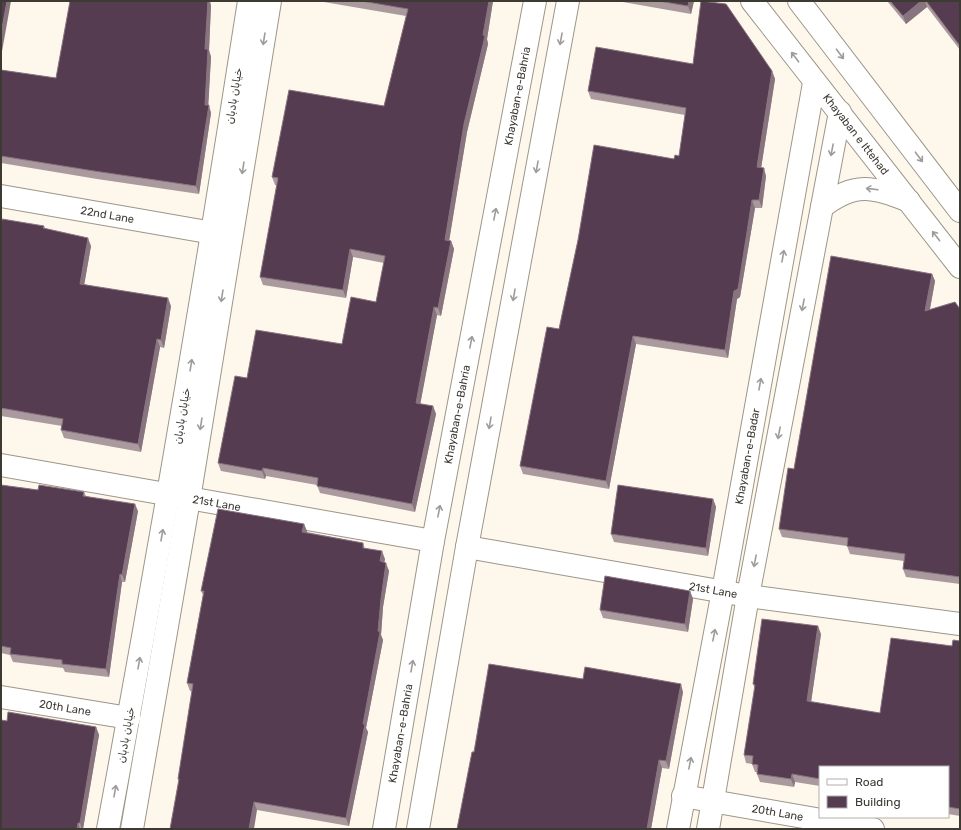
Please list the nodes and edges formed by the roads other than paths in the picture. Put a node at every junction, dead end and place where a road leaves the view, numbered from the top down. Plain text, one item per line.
1 (249, 1) edge
2 (270, 1) edge
3 (535, 1) edge
4 (568, 1) edge
5 (752, 1) edge
6 (799, 1) edge
7 (814, 83) junction
8 (840, 112) junction
9 (1, 196) edge
10 (909, 201) junction
11 (822, 207) junction
12 (960, 210) edge
13 (213, 234) junction
14 (960, 267) edge
15 (1, 465) edge
16 (179, 497) junction
17 (433, 541) junction
18 (467, 547) junction
19 (723, 591) junction
20 (748, 596) junction
21 (960, 624) edge
22 (1, 697) edge
23 (129, 718) junction
24 (683, 796) junction
25 (712, 802) junction
26 (108, 829) edge
27 (132, 829) edge
28 (384, 829) edge
29 (418, 829) edge
30 (678, 829) edge
31 (708, 829) edge
32 (873, 829) edge

1 - 13 main road, خیابان بادبان
2 -> 16 main road, خیابان بادبان
17 -> 3 main road, Khayaban-e-Bahria
4 -> 18 main road
7 -> 5 main road, Khayaban e Ittehad
6 -> 12 main road
7 - 8 main road, Khayaban e Ittehad
19 -> 7 main road, Khayaban-e-Badar
8 - 10 main road, Khayaban e Ittehad
8 -> 11 main road
9 - 13 main road, 22nd Lane
10 -> 11 main road
14 -> 10 main road, Khayaban e Ittehad
11 -> 20 main road
16 -> 13 main road, خیابان بادبان
15 - 16 main road, 21st Lane
16 - 17 main road, 21st Lane
23 -> 16 main road, خیابان بادبان
16 - 27 main road, خیابان بادبان
28 -> 17 main road, Khayaban-e-Bahria
18 - 19 main road, 21st Lane
18 - 29 main road
19 - 20 main road, 21st Lane
24 -> 19 main road, Khayaban-e-Badar
20 - 21 main road, 21st Lane
20 - 25 main road
22 - 23 main road, 20th Lane
26 -> 23 main road, خیابان بادبان
24 - 25 main road, 20th Lane
24 - 30 main road, Khayaban-e-Badar
25 - 31 main road
25 - 32 main road, 20th Lane

